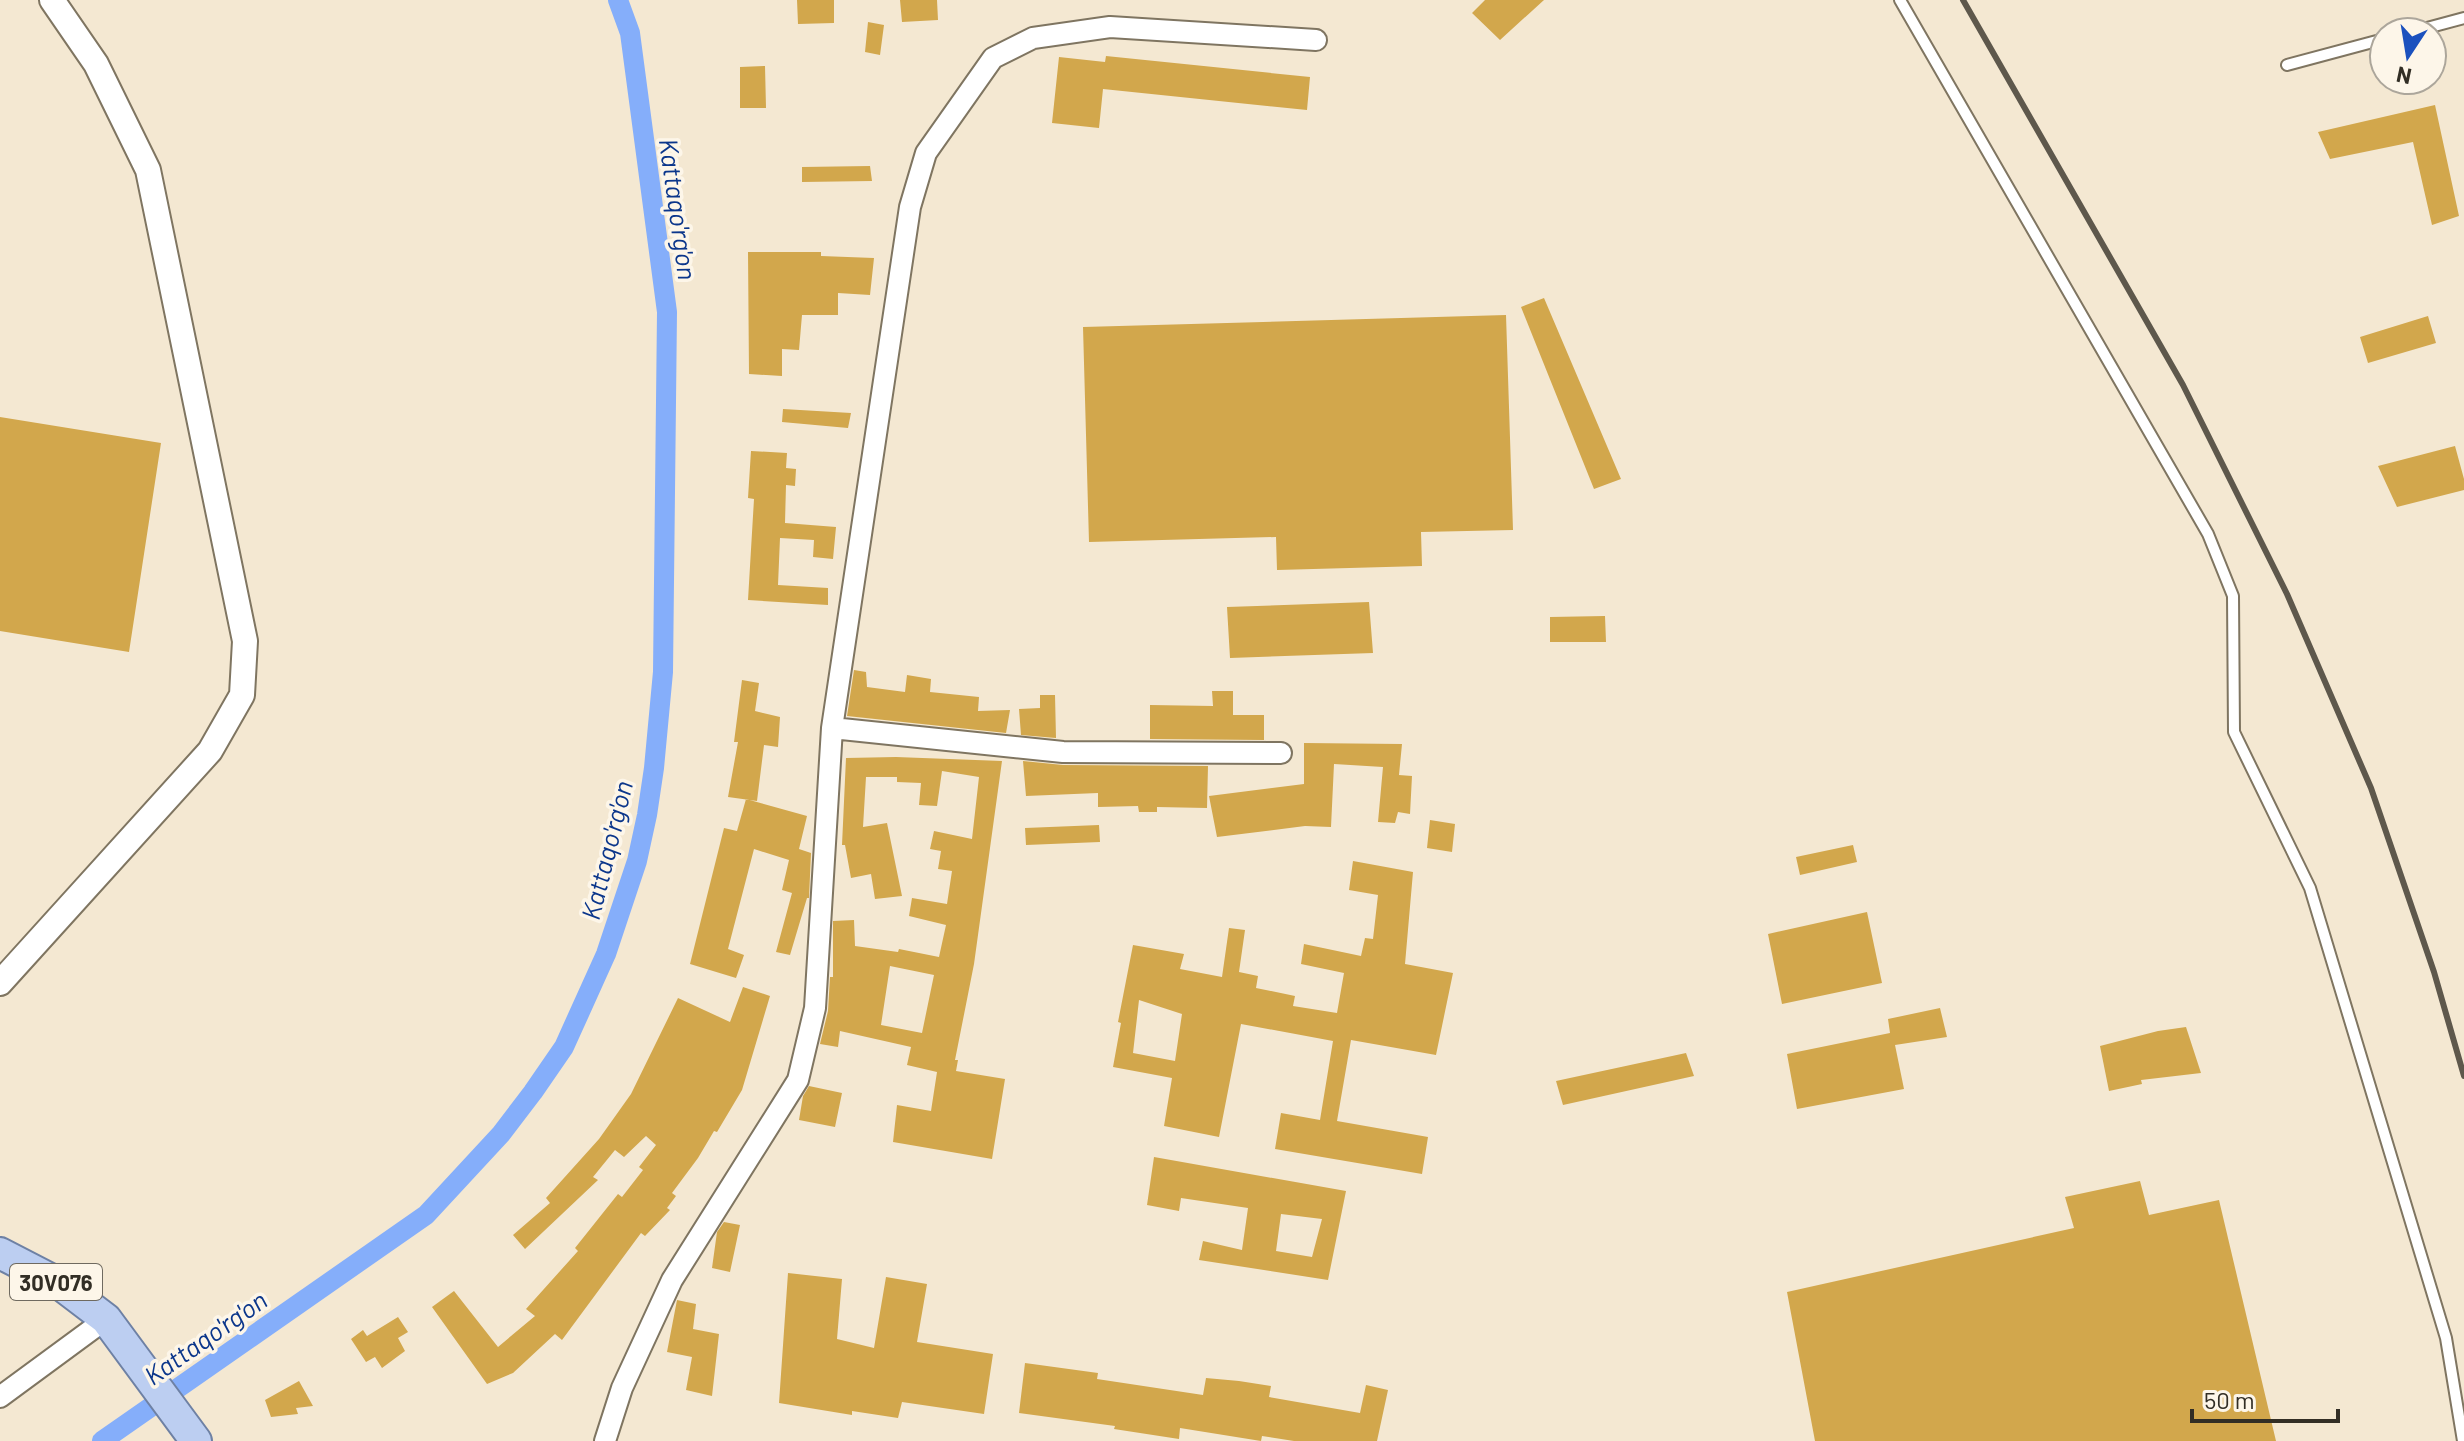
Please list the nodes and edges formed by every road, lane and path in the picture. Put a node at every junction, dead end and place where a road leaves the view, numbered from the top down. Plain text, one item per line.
1 (52, 0) edge
2 (1900, 0) edge
3 (1316, 40) dead end
4 (2368, 43) edge
5 (2287, 65) dead end
6 (832, 728) junction
7 (1281, 753) dead end
8 (0, 983) edge
9 (0, 1253) edge
10 (106, 1319) junction
11 (0, 1397) edge
12 (196, 1441) edge
13 (605, 1441) edge
14 (2463, 1441) edge

1 - 8 street
2 - 14 lane
3 - 6 street
4 - 5 lane
6 - 7 street
6 - 13 street
9 - 10 main road, 30V076
10 - 11 street
10 - 12 main road, 30V076

